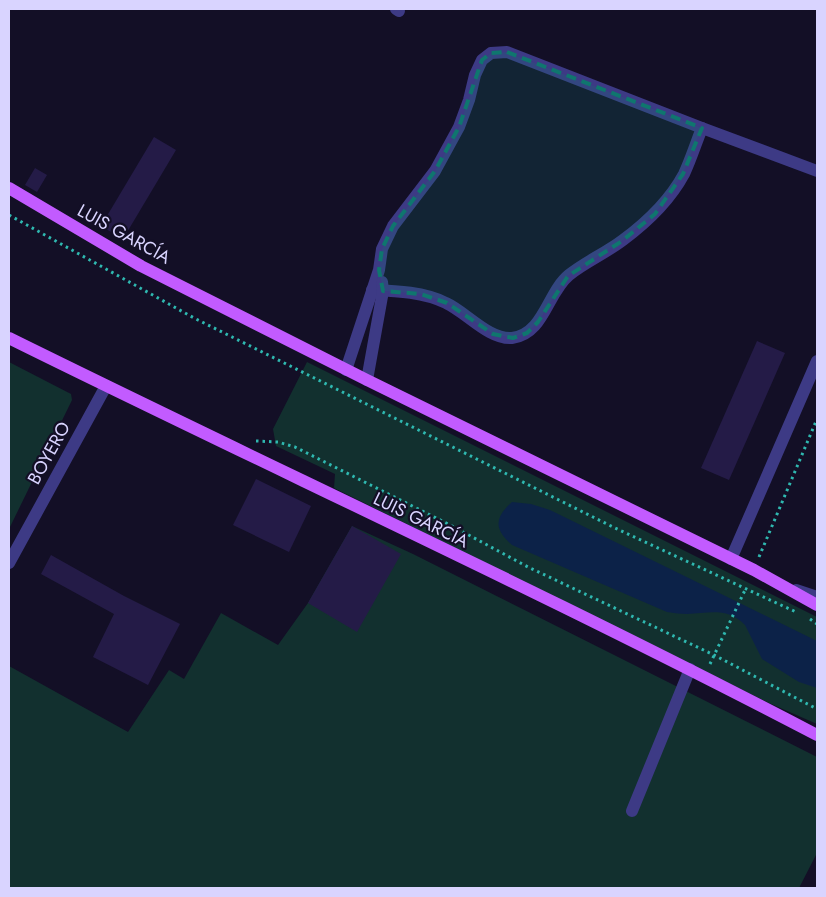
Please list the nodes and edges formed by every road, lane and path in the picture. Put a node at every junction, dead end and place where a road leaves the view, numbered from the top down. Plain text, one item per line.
1 (702, 128) junction
2 (817, 170) edge
3 (9, 188) edge
4 (9, 215) edge
5 (378, 290) junction
6 (9, 338) edge
7 (817, 360) edge
8 (346, 370) junction
9 (367, 380) junction
10 (106, 386) junction
11 (817, 419) edge
12 (252, 442) dead end
13 (731, 559) junction
14 (9, 563) edge
15 (754, 570) junction
16 (787, 587) junction
17 (745, 588) junction
18 (817, 597) edge
19 (817, 606) edge
20 (801, 615) dead end
21 (809, 618) dead end
22 (817, 624) edge
23 (714, 655) junction
24 (690, 669) junction
25 (704, 676) junction
26 (817, 709) edge
27 (817, 735) edge
28 (632, 811) dead end

1 - 2 street
1 - 5 street
1 - 5 street
3 - 8 main road, LUIS GARCÍA
4 - 17 path
5 - 8 street
5 - 9 street
6 - 10 main road, LUIS GARCÍA
7 - 13 street
8 - 9 main road, LUIS GARCÍA
9 - 13 main road, LUIS GARCÍA
10 - 14 street, BOYERO
10 - 24 main road, LUIS GARCÍA
11 - 15 path
12 - 23 path
13 - 15 main road, LUIS GARCÍA
15 - 16 main road, LUIS GARCÍA
15 - 17 path
16 - 18 street, LUIS GARCÍA
16 - 19 main road, LUIS GARCÍA
17 - 20 path
17 - 23 path
21 - 22 path
23 - 25 path
23 - 26 path
24 - 25 main road, LUIS GARCÍA
24 - 28 street
25 - 27 main road, LUIS GARCÍA

